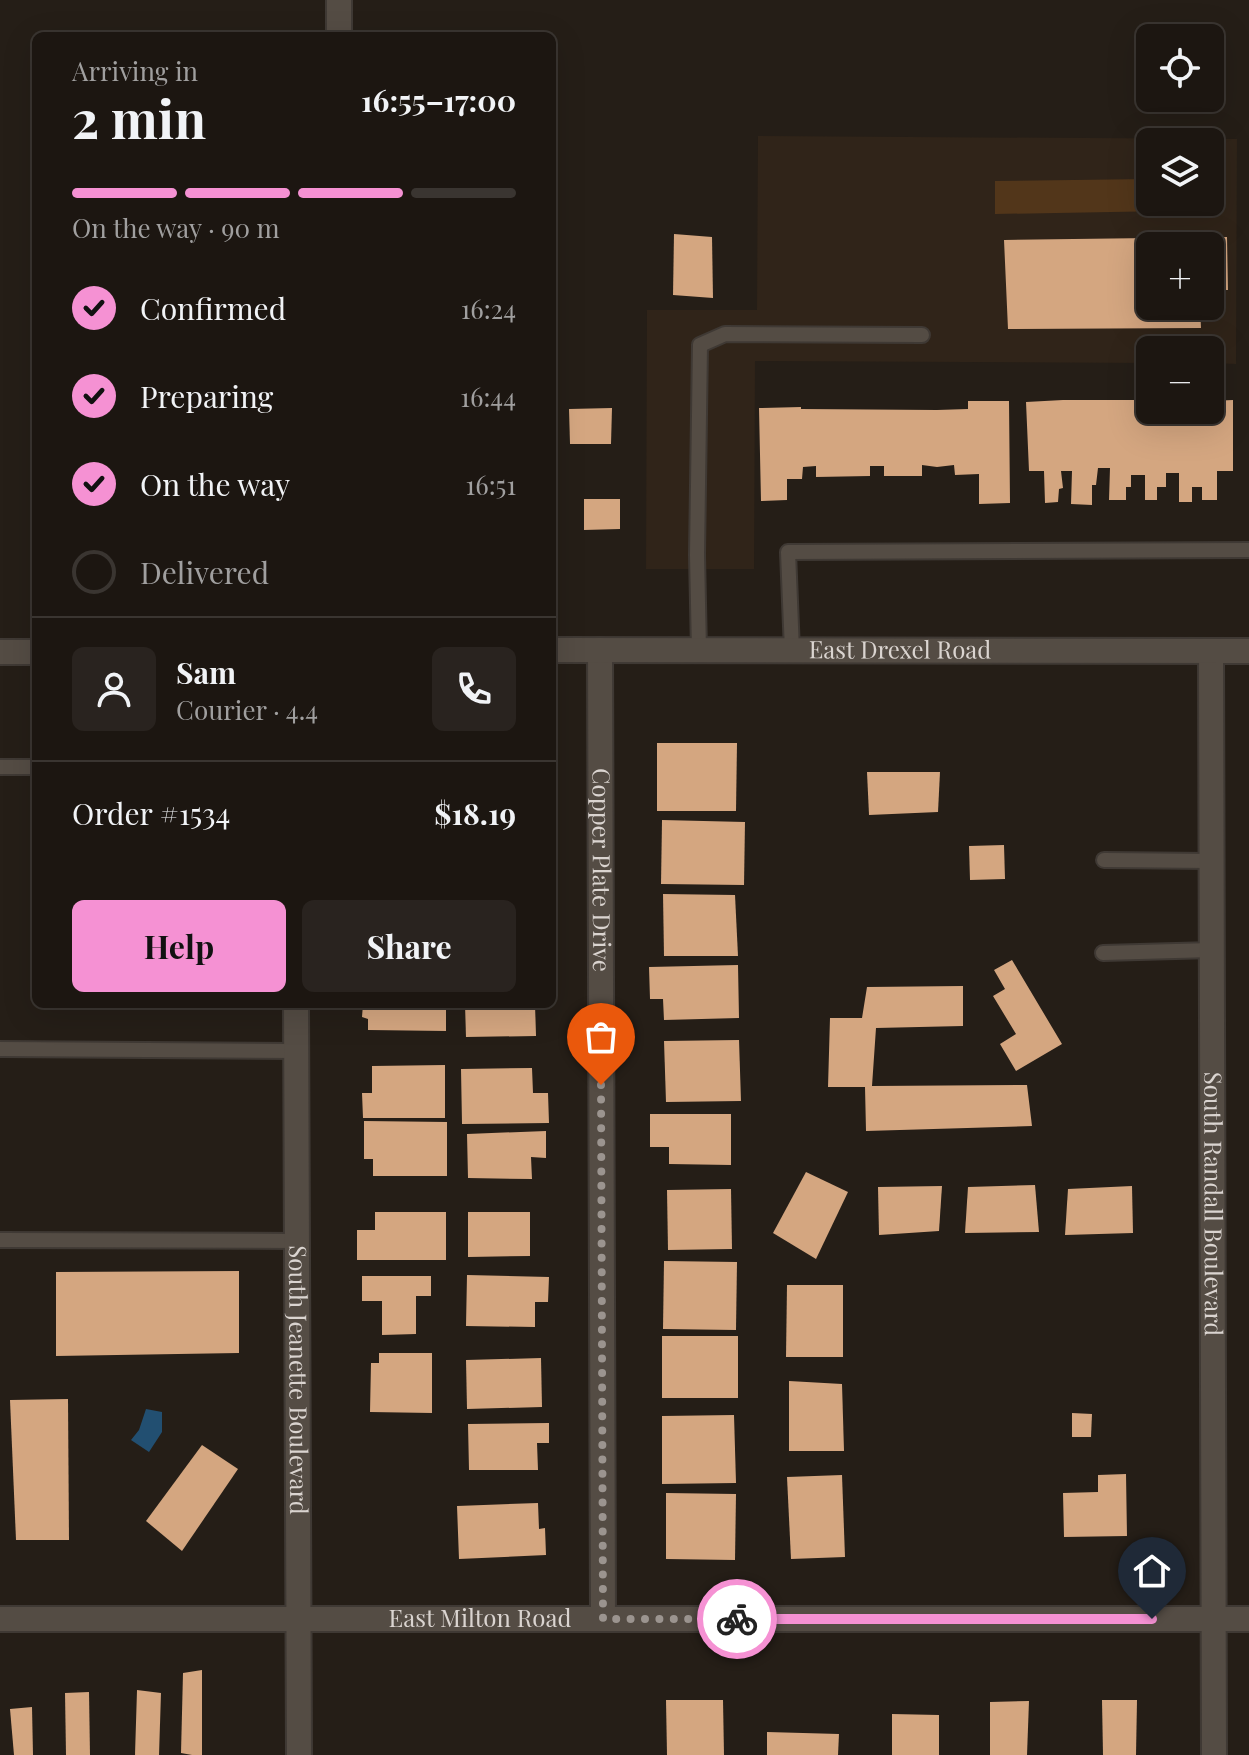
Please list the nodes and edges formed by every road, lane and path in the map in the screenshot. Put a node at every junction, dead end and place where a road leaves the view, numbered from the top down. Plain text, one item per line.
1 (339, 0) edge
2 (339, 32) edge
3 (922, 335) dead end
4 (1249, 550) edge
5 (556, 650) edge
6 (600, 650) junction
7 (699, 651) junction
8 (792, 651) junction
9 (1249, 651) edge
10 (0, 652) edge
11 (32, 652) edge
12 (1211, 652) junction
13 (0, 767) edge
14 (32, 767) edge
15 (1104, 860) dead end
16 (1211, 861) junction
17 (1212, 950) junction
18 (1103, 953) dead end
19 (296, 1008) edge
20 (0, 1049) edge
21 (296, 1051) junction
22 (0, 1240) edge
23 (297, 1241) junction
24 (0, 1619) edge
25 (298, 1619) junction
26 (603, 1619) junction
27 (1213, 1619) junction
28 (1249, 1619) edge
29 (299, 1755) edge
30 (1214, 1755) edge

1 - 2 street
3 - 7 lane
4 - 8 lane
5 - 6 street, East Drexel Road
6 - 7 street, East Drexel Road
6 - 26 street, Copper Plate Drive
7 - 8 street, East Drexel Road
8 - 12 street, East Drexel Road
9 - 12 street, East Drexel Road
10 - 11 street
12 - 16 street, South Randall Boulevard
13 - 14 lane
15 - 16 lane
16 - 17 street, South Randall Boulevard
17 - 18 lane
17 - 27 street, South Randall Boulevard
19 - 21 street, South Jeanette Boulevard
20 - 21 lane
21 - 23 street, South Jeanette Boulevard
22 - 23 lane
23 - 25 street, South Jeanette Boulevard
24 - 25 street, East Milton Road
25 - 26 street, East Milton Road
25 - 29 street, South Jeanette Boulevard
26 - 27 street, East Milton Road
27 - 28 street, East Milton Road
27 - 30 street, South Randall Boulevard

